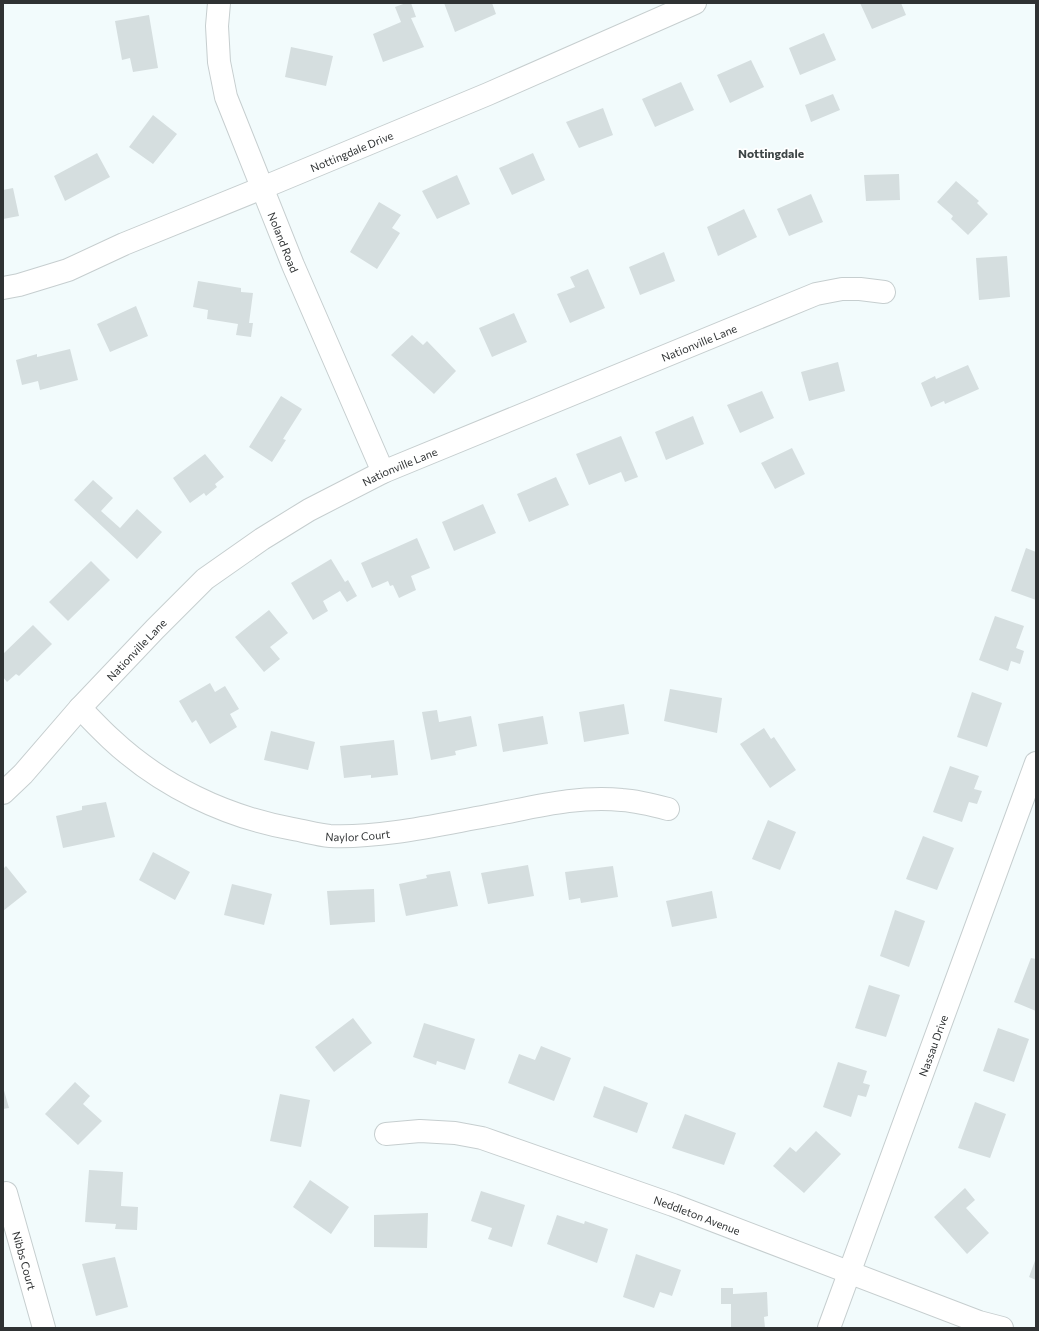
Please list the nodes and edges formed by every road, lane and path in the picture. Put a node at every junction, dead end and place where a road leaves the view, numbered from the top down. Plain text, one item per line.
1 (220, 3) edge
2 (696, 3) edge
3 (262, 188) junction
4 (3, 288) edge
5 (884, 292) dead end
6 (383, 472) junction
7 (80, 708) junction
8 (1036, 763) edge
9 (3, 793) edge
10 (668, 809) dead end
11 (386, 1134) dead end
12 (6, 1193) dead end
13 (850, 1272) junction
14 (44, 1328) edge
15 (829, 1328) edge
16 (1002, 1328) edge

1 - 3 street, Noland Road
2 - 3 street, Nottingdale Drive
3 - 4 street, Nottingdale Drive
3 - 6 street, Noland Road
5 - 6 street, Nationville Lane
6 - 7 street, Nationville Lane
7 - 9 street, Nationville Lane
7 - 10 street, Naylor Court
8 - 13 street, Nassau Drive
11 - 13 street, Neddleton Avenue
12 - 14 street, Nibbs Court
13 - 15 street, Nassau Drive
13 - 16 street, Neddleton Avenue

